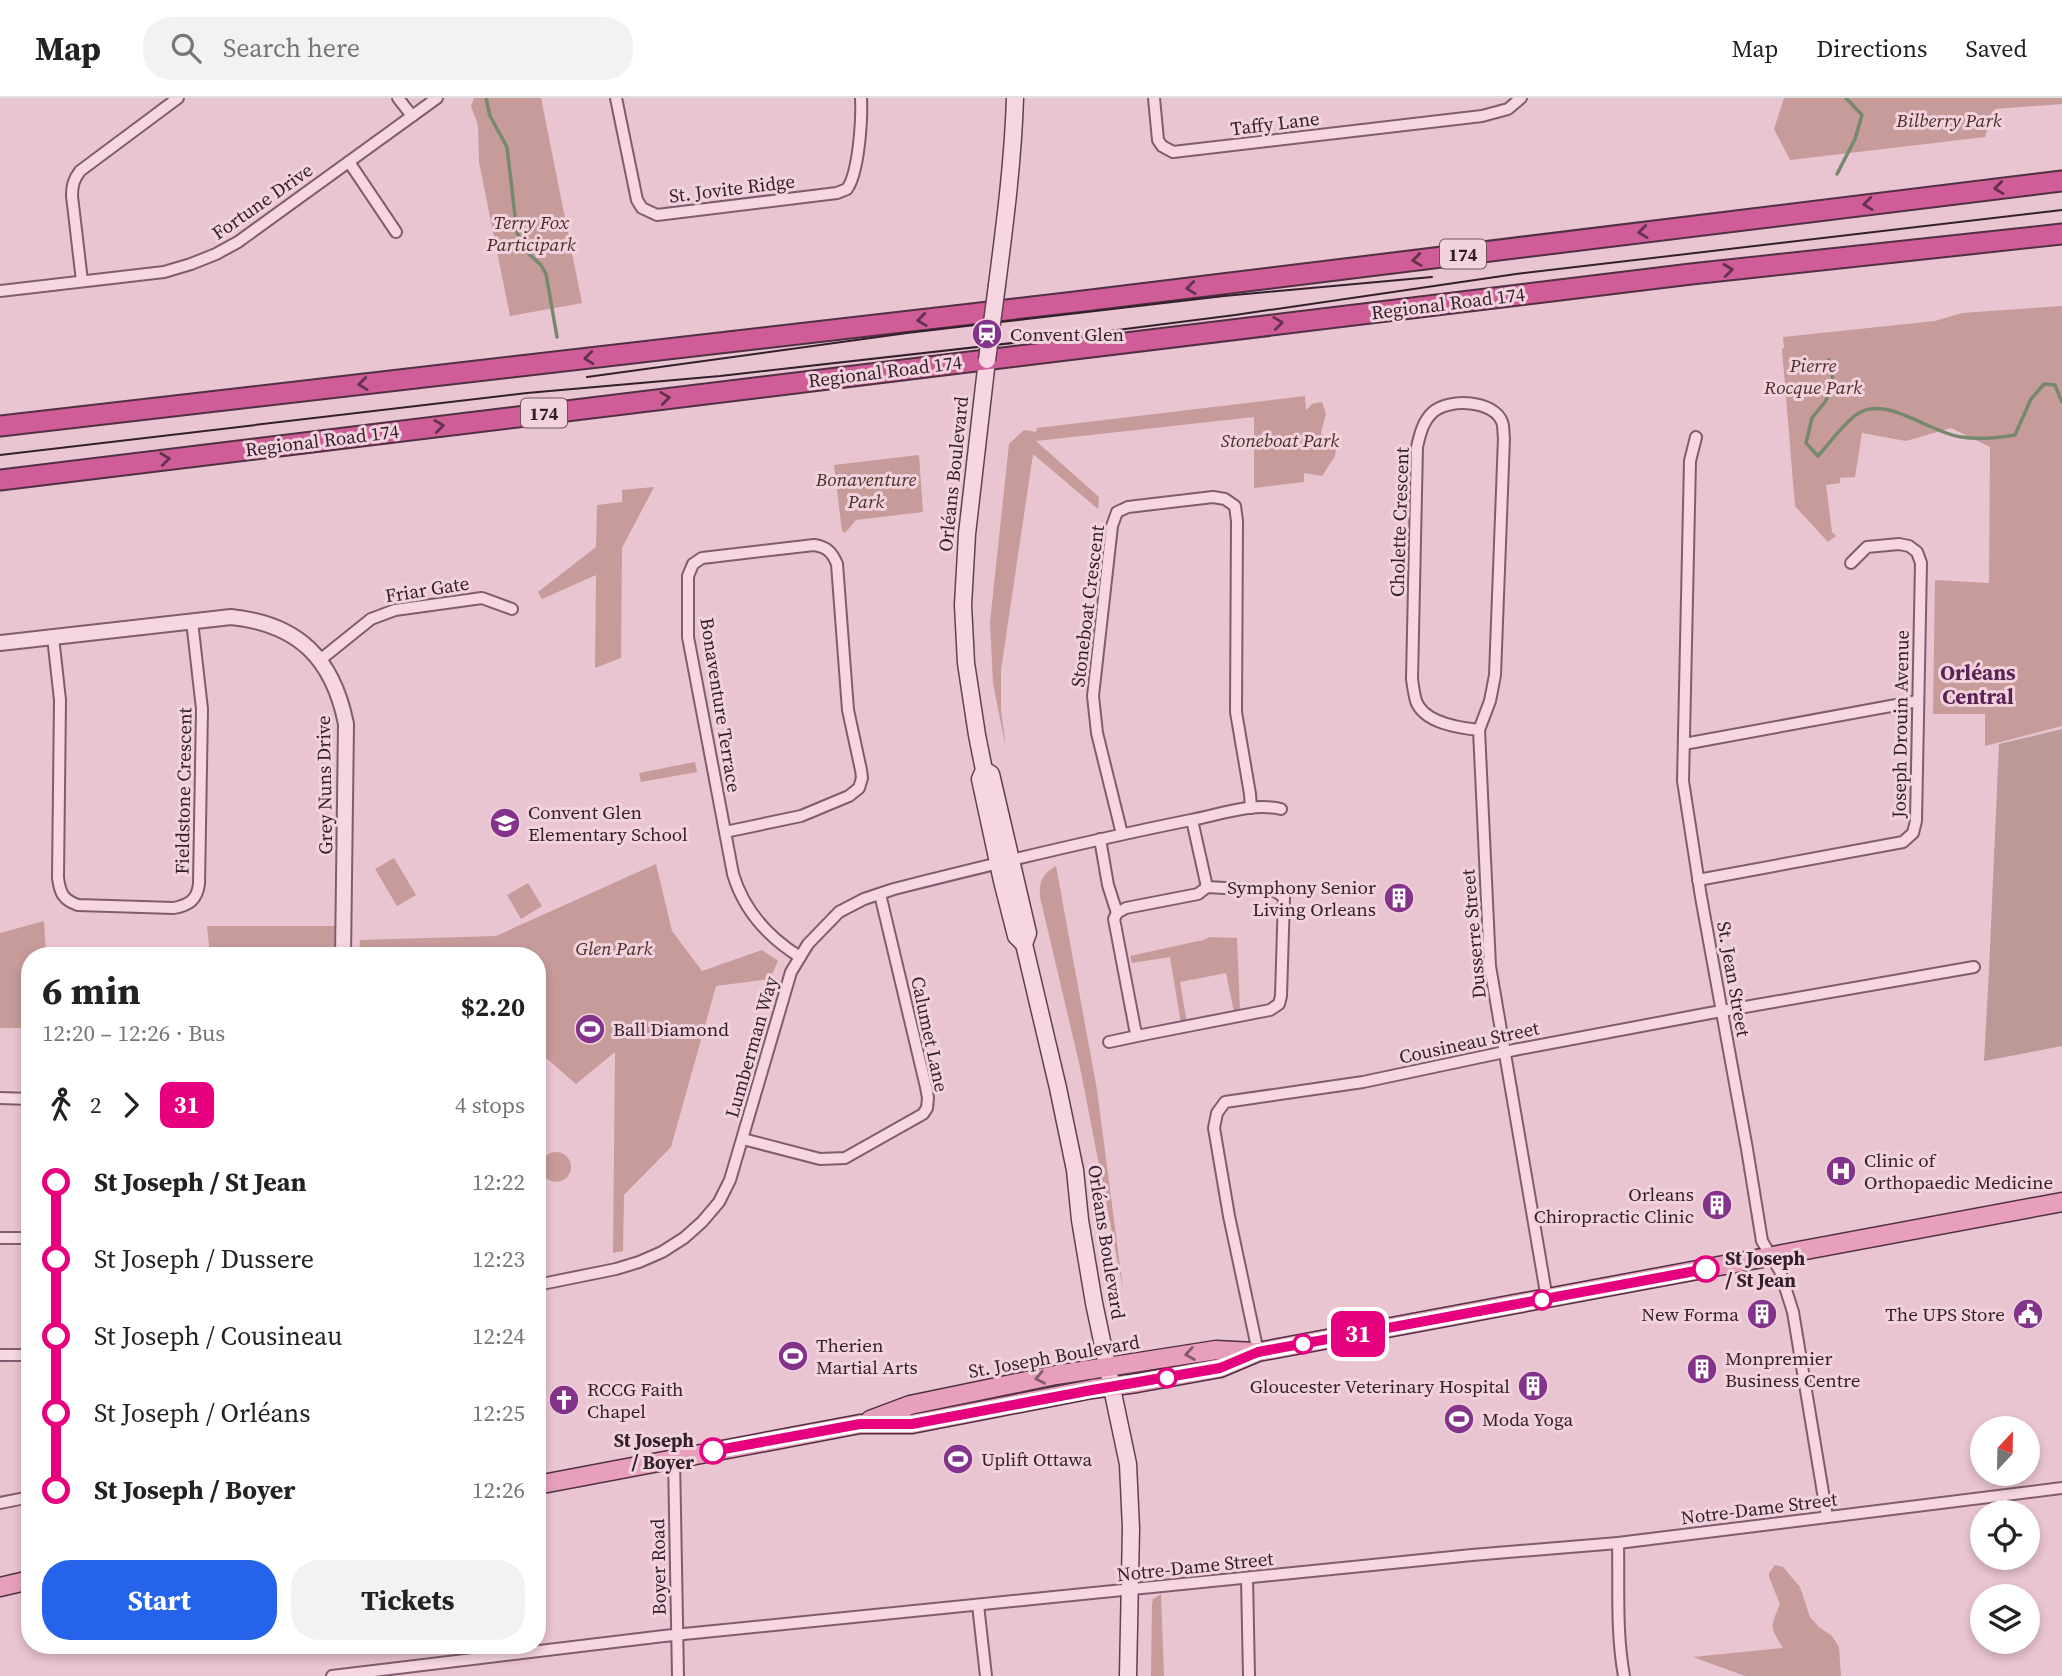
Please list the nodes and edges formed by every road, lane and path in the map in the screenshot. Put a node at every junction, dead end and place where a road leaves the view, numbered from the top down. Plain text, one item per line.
1 (178, 98) edge
2 (398, 98) edge
3 (437, 98) edge
4 (616, 98) edge
5 (861, 98) edge
6 (1014, 98) edge
7 (1154, 98) edge
8 (1521, 98) edge
9 (412, 116) junction
10 (349, 162) junction
11 (2062, 181) edge
12 (396, 232) dead end
13 (2056, 235) edge
14 (82, 281) junction
15 (0, 291) edge
16 (0, 425) edge
17 (1696, 438) dead end
18 (97, 467) junction
19 (0, 480) edge
20 (0, 486) edge
21 (1851, 563) dead end
22 (512, 609) dead end
23 (192, 621) junction
24 (53, 637) junction
25 (0, 643) edge
26 (320, 660) junction
27 (1918, 701) junction
28 (1479, 730) junction
29 (1684, 744) junction
30 (1251, 808) junction
31 (1281, 809) dead end
32 (1192, 820) junction
33 (725, 832) junction
34 (1122, 834) junction
35 (1100, 839) junction
36 (1006, 863) junction
37 (1698, 880) junction
38 (1207, 887) junction
39 (880, 894) junction
40 (1117, 913) junction
41 (343, 947) edge
42 (800, 957) junction
43 (1974, 967) dead end
44 (1722, 1012) junction
45 (1142, 1035) junction
46 (1109, 1042) dead end
47 (1504, 1053) junction
48 (0, 1098) edge
49 (21, 1099) edge
50 (743, 1139) junction
51 (2062, 1202) edge
52 (0, 1238) edge
53 (21, 1238) edge
54 (1771, 1256) junction
55 (546, 1283) edge
56 (1547, 1299) junction
57 (1258, 1352) junction
58 (0, 1355) edge
59 (21, 1355) edge
60 (1108, 1367) junction
61 (1112, 1386) junction
62 (860, 1424) junction
63 (674, 1458) junction
64 (546, 1483) edge
65 (2062, 1488) edge
66 (21, 1499) edge
67 (0, 1503) edge
68 (1826, 1517) junction
69 (1618, 1543) junction
70 (1247, 1578) junction
71 (21, 1582) edge
72 (0, 1587) edge
73 (1130, 1591) junction
74 (978, 1605) junction
75 (677, 1635) junction
76 (546, 1651) edge
77 (517, 1654) edge
78 (332, 1676) edge
79 (678, 1676) edge
80 (985, 1676) edge
81 (1128, 1676) edge
82 (1249, 1676) edge
83 (1624, 1676) edge

1 - 14 street
2 - 9 street
3 - 9 street, Fortune Drive
4 - 5 street, St. Jovite Ridge
6 - 36 main road, Orléans Boulevard, bridge
7 - 8 street, Taffy Lane
9 - 10 street, Fortune Drive
10 - 12 street
10 - 14 street, Fortune Drive
11 -> 16 highway, 174
18 -> 13 highway, Regional Road 174 / 174
14 - 15 street, Fortune Drive
17 - 29 street, St. Jean Street
18 - 19 highway, Regional Road 174 / 174
18 - 20 highway
21 - 27 street, Joseph Drouin Avenue
22 - 26 street, Friar Gate
23 - 24 street, Grey Nuns Drive
23 - 24 street, Fieldstone Crescent
23 - 26 street, Grey Nuns Drive
24 - 25 street, Grey Nuns Drive
26 - 41 street, Grey Nuns Drive
27 - 29 street
27 - 37 street, Joseph Drouin Avenue
28 - 28 street, Cholette Crescent
28 - 47 street, Dusserre Street
29 - 37 street, St. Jean Street
30 - 31 street, Lumberman Way
30 - 32 street, Lumberman Way
30 - 34 street, Stoneboat Crescent
32 - 34 street, Lumberman Way
32 - 38 street
33 - 33 street, Bonaventure Terrace
33 - 42 street, Bonaventure Terrace
34 - 35 street, Lumberman Way
35 - 36 street, Lumberman Way
35 - 40 street
36 - 39 street, Lumberman Way
36 - 60 main road, Orléans Boulevard
37 - 44 street, St. Jean Street
38 - 40 street
38 - 45 street
39 - 42 street, Lumberman Way
39 - 50 street, Calumet Lane
40 - 45 street
42 - 50 street, Lumberman Way
43 - 44 street, Cousineau Street
44 - 47 street, Cousineau Street
44 - 54 street, St. Jean Street
45 - 46 street
47 - 56 street, Dusserre Street
47 - 57 street, Cousineau Street
48 - 49 street
50 - 55 street, Lumberman Way
51 - 54 main road, St. Joseph Boulevard
52 - 53 street
54 - 56 main road, St. Joseph Boulevard
54 - 68 street, St. Jean Street
56 - 57 main road, St. Joseph Boulevard
57 -> 60 main road, St. Joseph Boulevard
57 - 61 main road, St. Joseph Boulevard
58 - 59 street
60 - 61 main road, Orléans Boulevard
60 -> 62 main road, St. Joseph Boulevard
61 - 62 main road, St. Joseph Boulevard
61 - 73 main road, Orléans Boulevard
62 - 63 main road, St. Joseph Boulevard
63 - 64 main road, St. Joseph Boulevard
63 - 75 street, Boyer Road
65 - 68 street, Notre-Dame Street
66 - 67 street
68 - 69 street, Notre-Dame Street
69 - 70 street, Notre-Dame Street
69 - 83 street
70 - 73 street, Notre-Dame Street
70 - 82 street
71 - 72 main road
73 - 74 street, Notre-Dame Street
73 - 81 main road, Orléans Boulevard
74 - 75 street, Notre-Dame Street
74 - 80 street
75 - 76 street, Notre-Dame Street
75 - 79 street, Boyer Road
77 - 78 street, Notre-Dame Street

